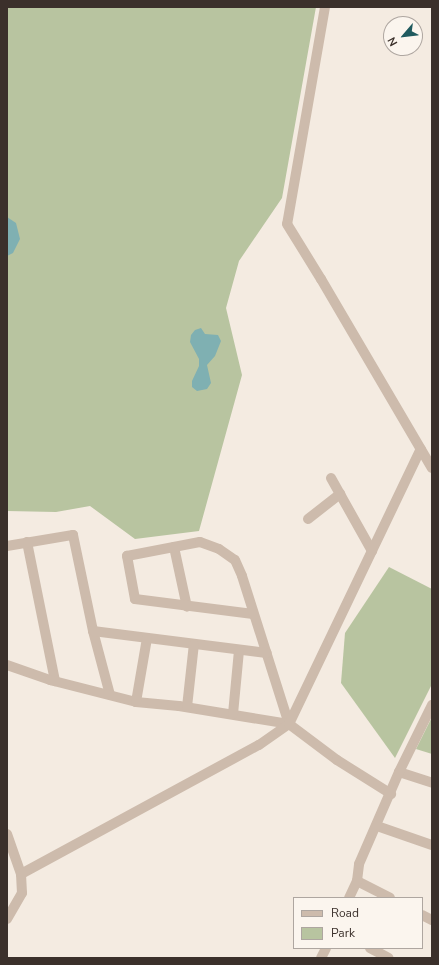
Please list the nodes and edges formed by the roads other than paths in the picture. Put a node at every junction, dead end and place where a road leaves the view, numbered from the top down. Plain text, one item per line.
1 (325, 7) edge
2 (421, 449) junction
3 (432, 468) edge
4 (331, 478) dead end
5 (340, 494) junction
6 (308, 519) dead end
7 (27, 542) junction
8 (7, 546) edge
9 (174, 547) junction
10 (372, 551) junction
11 (187, 606) junction
12 (253, 614) junction
13 (93, 631) junction
14 (147, 638) junction
15 (194, 644) junction
16 (239, 650) junction
17 (267, 653) junction
18 (7, 665) edge
19 (55, 681) junction
20 (110, 695) junction
21 (136, 702) junction
22 (432, 704) edge
23 (187, 708) junction
24 (233, 714) junction
25 (288, 724) junction
26 (399, 772) junction
27 (432, 783) edge
28 (391, 794) junction
29 (377, 826) junction
30 (7, 834) edge
31 (432, 845) edge
32 (21, 874) junction
33 (357, 881) junction
34 (349, 897) edge
35 (388, 897) edge
36 (423, 916) edge
37 (7, 919) edge
38 (432, 920) edge
39 (326, 949) edge
40 (372, 949) edge
41 (321, 958) edge
42 (389, 958) edge

1 - 2 street
2 - 3 street
2 - 10 street
4 - 5 street
5 - 6 street
5 - 10 street
7 - 8 street
7 - 13 street
7 - 19 street
9 - 11 street
9 - 11 street
9 - 12 street
10 - 25 street
11 - 12 street
12 - 17 street
13 - 14 street
13 - 20 street
14 - 15 street
14 - 21 street
15 - 16 street
15 - 23 street
16 - 17 street
16 - 24 street
17 - 25 street
18 - 19 street
19 - 20 street
20 - 21 street
21 - 23 street
22 - 26 street
23 - 24 street
24 - 25 street
25 - 28 street
25 - 32 street
26 - 27 street
26 - 28 street
28 - 29 street
29 - 31 street
29 - 33 street
30 - 32 street
32 - 37 street
33 - 34 street
33 - 35 street
36 - 38 street
39 - 41 street
40 - 42 street

